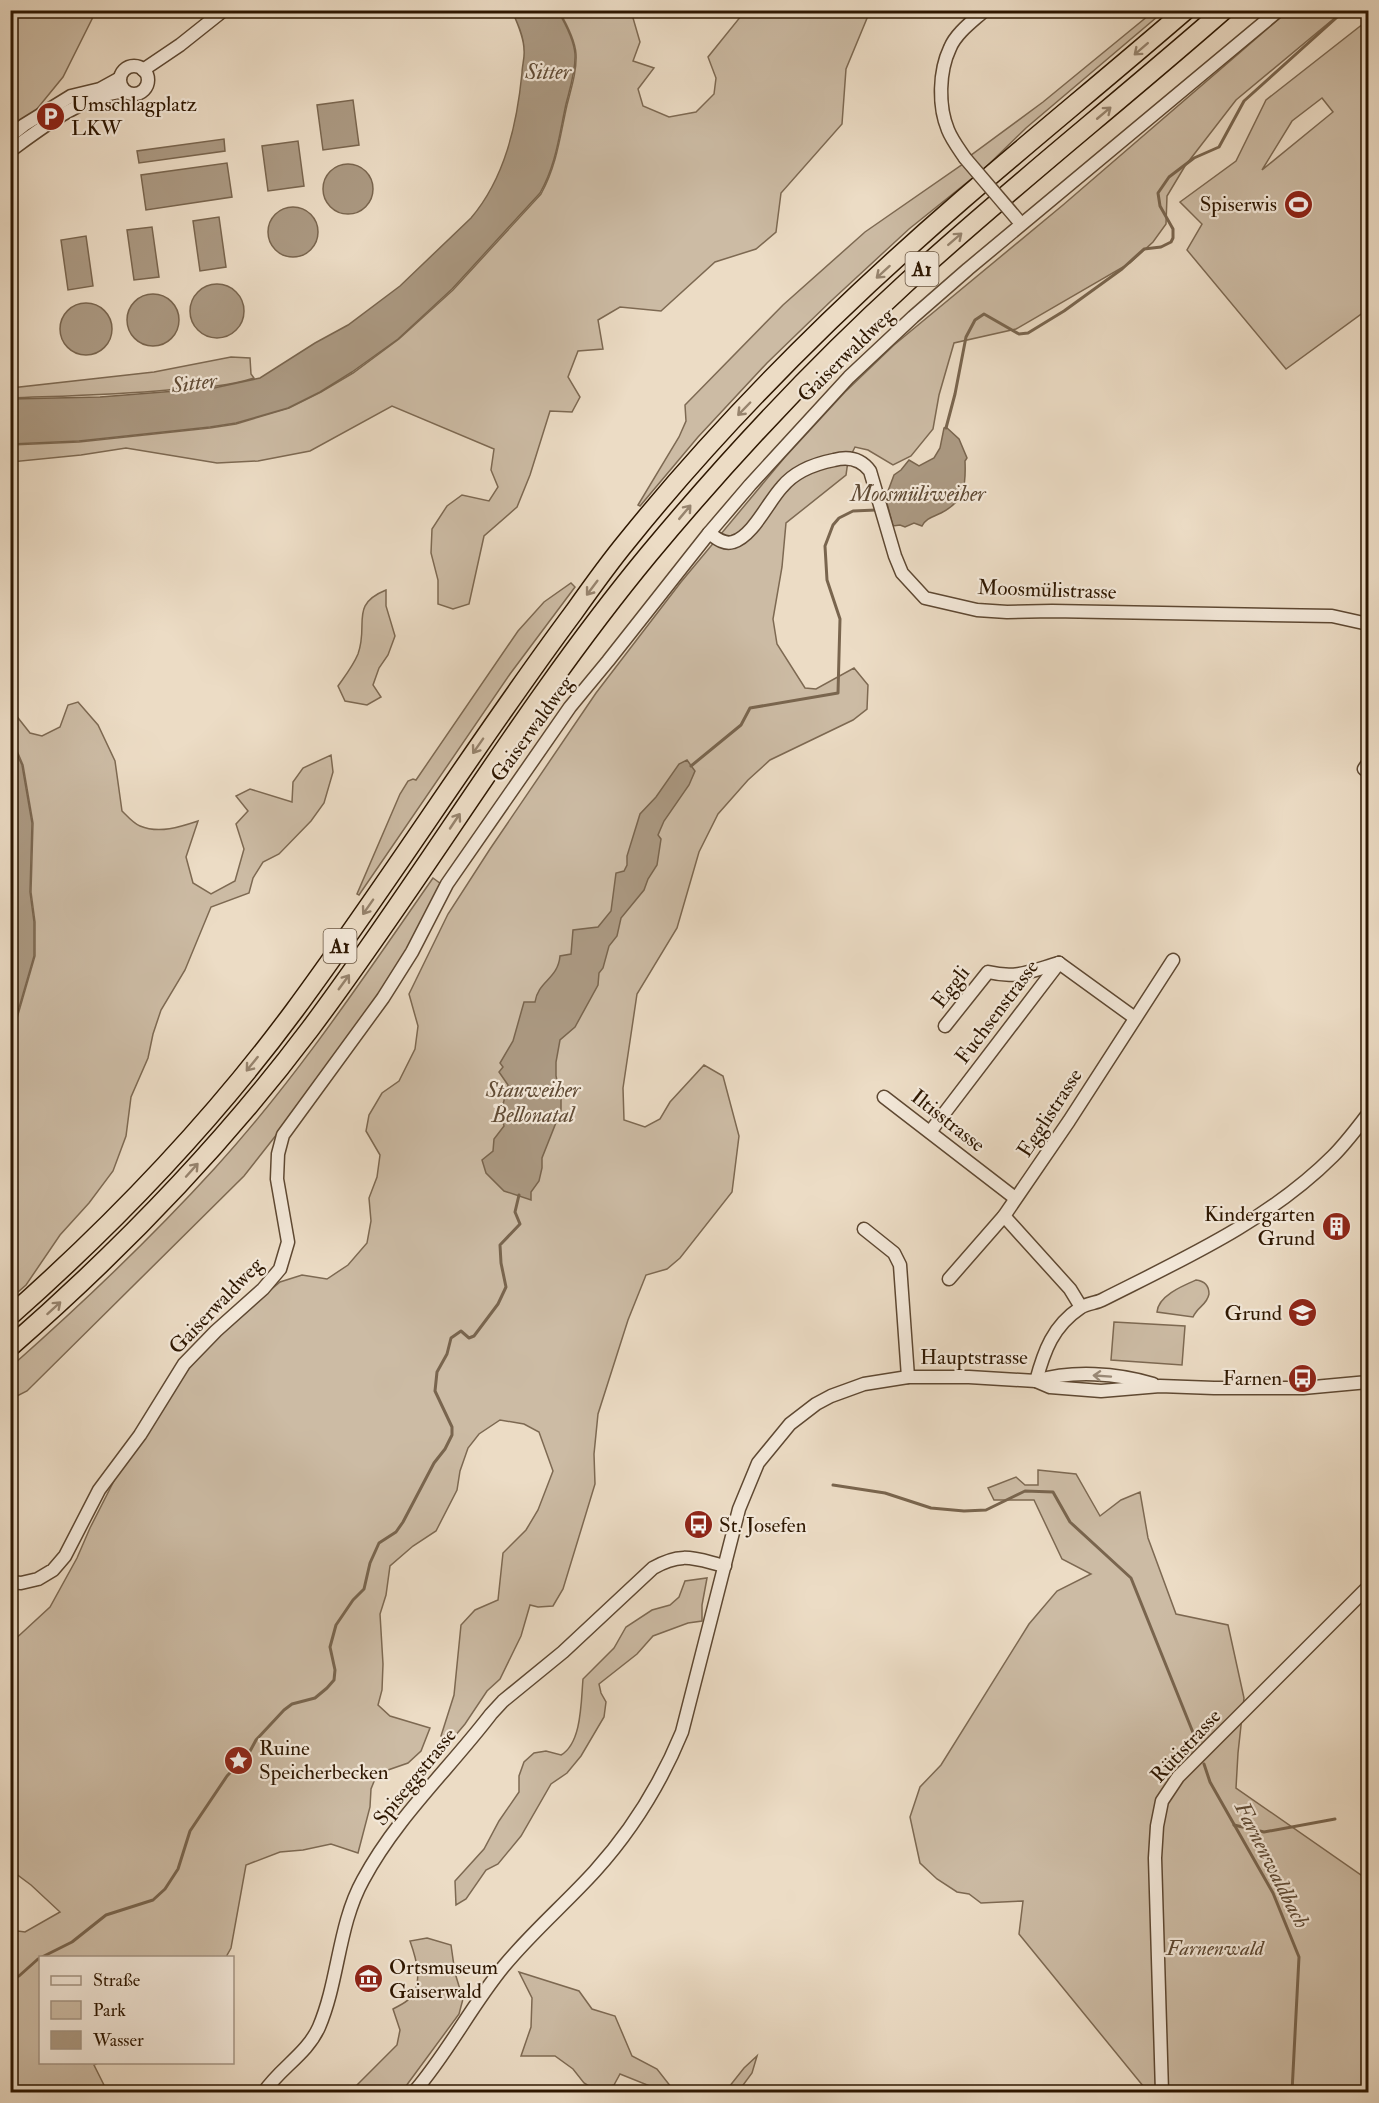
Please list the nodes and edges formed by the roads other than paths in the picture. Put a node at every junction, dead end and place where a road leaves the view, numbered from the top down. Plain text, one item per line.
1 (224, 10) edge
2 (985, 10) edge
3 (1186, 10) edge
4 (1224, 10) edge
5 (1279, 10) edge
6 (143, 70) junction
7 (122, 84) junction
8 (10, 136) edge
9 (10, 151) edge
10 (1019, 222) junction
11 (709, 533) junction
12 (1368, 624) edge
13 (1173, 960) dead end
14 (1059, 963) junction
15 (1135, 1018) junction
16 (945, 1026) dead end
17 (884, 1097) dead end
18 (1368, 1114) edge
19 (930, 1132) junction
20 (1015, 1198) junction
21 (1004, 1216) junction
22 (864, 1229) dead end
23 (949, 1279) dead end
24 (1081, 1306) junction
25 (10, 1316) edge
26 (10, 1347) edge
27 (908, 1377) junction
28 (1036, 1381) junction
29 (1368, 1382) edge
30 (725, 1566) junction
31 (10, 1582) edge
32 (1368, 1587) edge
33 (264, 2092) edge
34 (414, 2092) edge
35 (1162, 2092) edge

1 - 6 street
2 - 10 street, bridge
3 -> 25 highway, A1
26 -> 4 highway, A1
5 - 10 street, Gaiserwaldweg
6 - 7 street
6 - 7 street
7 - 8 street
7 - 9 street
10 - 11 street, Gaiserwaldweg
11 - 12 street, Moosmülistrasse
11 - 31 street, Gaiserwaldweg
13 - 15 street, Egglistrasse
14 - 15 street, Fuchsenstrasse
14 - 16 street, Eggli
14 - 19 street, Fuchsenstrasse
15 - 20 street, Egglistrasse
17 - 19 street, Iltisstrasse
18 - 24 street, Hauptstrasse
19 - 20 street, Iltisstrasse
20 - 21 street, Egglistrasse
21 - 23 street, Egglistrasse
21 - 24 street
22 - 27 street
24 - 28 street, Hauptstrasse
27 - 28 street, Hauptstrasse
27 - 30 street, Hauptstrasse
28 - 29 street
30 - 33 street, Spiseggstrasse
30 - 34 street, Hauptstrasse
32 - 35 street, Rütistrasse

